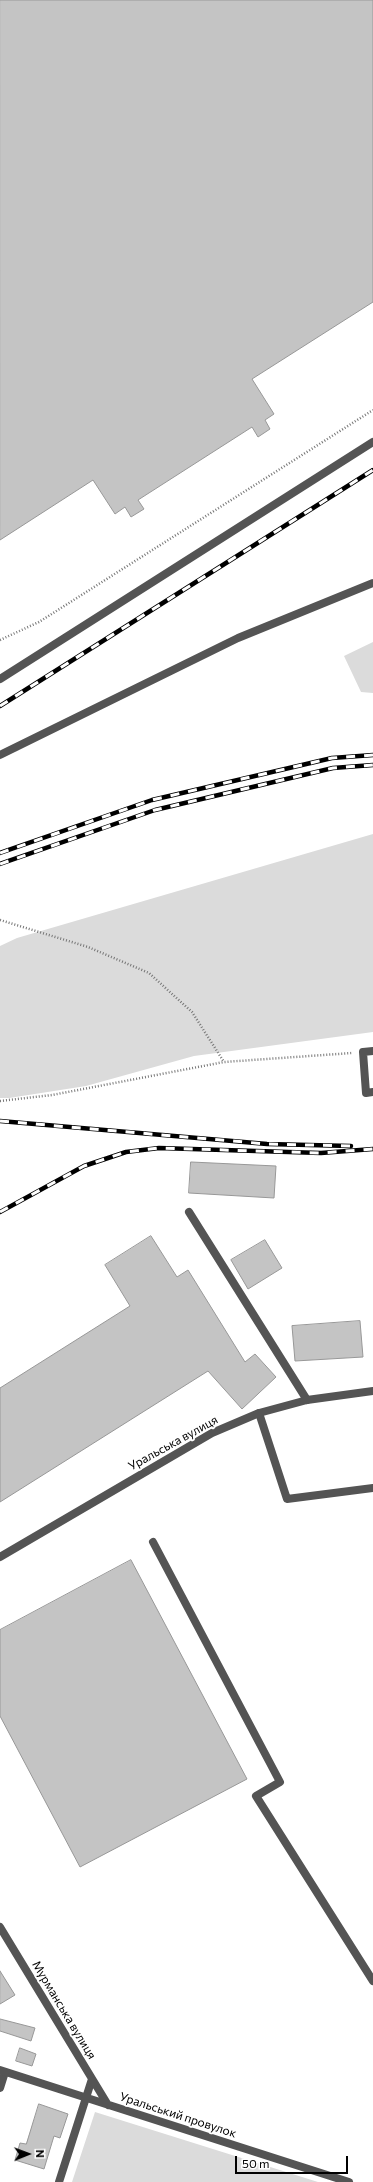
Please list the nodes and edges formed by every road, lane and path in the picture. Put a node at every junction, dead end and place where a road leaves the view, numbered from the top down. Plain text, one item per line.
1 (373, 410) edge
2 (373, 442) edge
3 (373, 583) edge
4 (0, 640) edge
5 (0, 679) edge
6 (0, 755) edge
7 (0, 920) edge
8 (373, 1051) edge
9 (363, 1052) junction
10 (224, 1062) junction
11 (373, 1092) edge
12 (0, 1101) edge
13 (189, 1212) dead end
14 (373, 1392) edge
15 (307, 1400) junction
16 (259, 1413) junction
17 (373, 1488) edge
18 (153, 1542) dead end
19 (0, 1557) edge
20 (0, 1927) edge
21 (373, 1981) edge
22 (2, 2071) edge
23 (92, 2078) junction
24 (0, 2088) edge
25 (86, 2098) junction
26 (108, 2105) junction
27 (59, 2182) edge
28 (349, 2182) edge

1 - 4 path
2 - 5 street
3 - 6 street
7 - 10 path
8 - 9 street
9 - 10 path
9 - 11 street
10 - 12 path
13 - 15 street
14 - 15 street, Уральська вулиця
15 - 16 street, Уральська вулиця
16 - 17 street
16 - 19 street, Уральська вулиця
18 - 21 street
20 - 23 street, Мурманська вулиця
22 - 24 street
22 - 25 street, Уральський провулок
23 - 25 street
23 - 26 street, Мурманська вулиця
25 - 26 street, Уральський провулок
25 - 27 street
26 - 28 street, Уральський провулок

